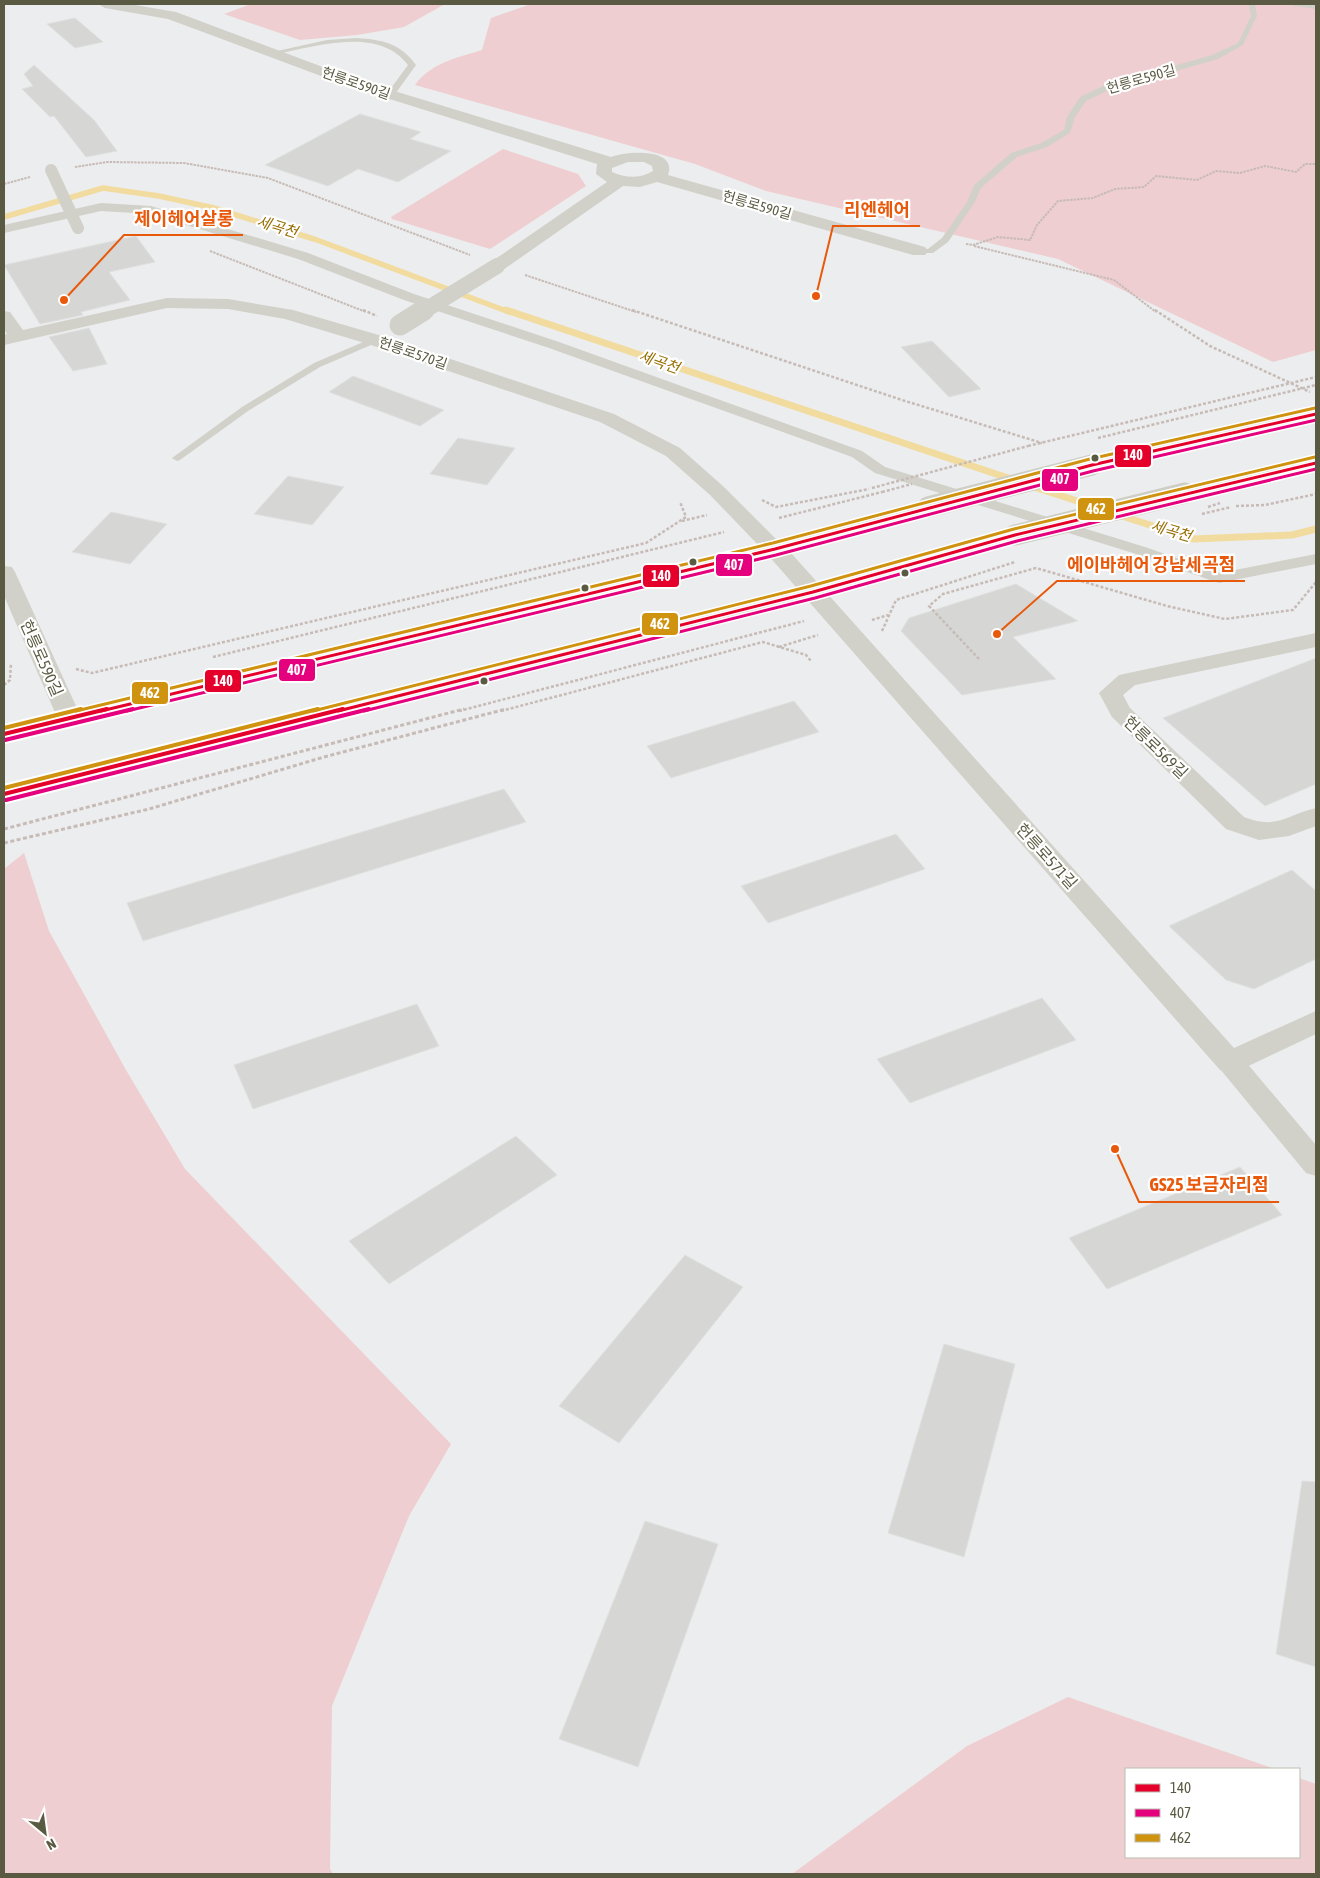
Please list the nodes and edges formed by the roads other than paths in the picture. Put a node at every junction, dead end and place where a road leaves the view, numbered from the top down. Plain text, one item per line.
1 (104, 4) edge
2 (1252, 4) edge
3 (1294, 4) edge
4 (1316, 7) edge
5 (272, 53) junction
6 (390, 95) junction
7 (609, 162) junction
8 (51, 170) road end
9 (656, 177) junction
10 (619, 181) junction
11 (78, 228) dead end
12 (4, 229) edge
13 (919, 251) joint
14 (4, 316) edge
15 (11, 338) edge
16 (375, 340) junction
17 (1316, 414) edge
18 (177, 458) dead end
19 (1316, 463) edge
20 (1316, 468) edge
21 (1289, 470) junction
22 (776, 549) junction
23 (1316, 559) edge
24 (4, 572) edge
25 (813, 592) junction
26 (1316, 640) edge
27 (69, 717) junction
28 (4, 734) edge
29 (4, 794) edge
30 (1316, 816) edge
31 (1316, 1022) edge
32 (1230, 1062) junction
33 (1316, 1165) edge

1 - 5 street, 헌릉로590길
2 - 13 lane, 헌릉로590길
3 - 4 lane
5 - 6 street, 헌릉로590길
5 - 6 lane
6 - 7 street, 헌릉로590길
7 - 9 street
7 - 10 street
8 - 11 street, bridge
9 - 10 street
9 - 13 street, 헌릉로590길
10 - 16 street, bridge
12 - 23 street
14 - 15 street
15 - 16 street, 헌릉로570길
16 - 18 lane
16 - 22 street, 헌릉로570길
17 - 22 main road, bridge
19 - 21 main road
20 - 21 street
21 - 25 main road, bridge
22 - 25 street, 헌릉로571길
22 - 27 main road
24 - 27 street, 헌릉로590길
25 - 29 main road
25 - 32 street, 헌릉로571길
26 - 30 street, 헌릉로569길
27 - 28 main road
31 - 32 street
32 - 33 street, 헌릉로571길

